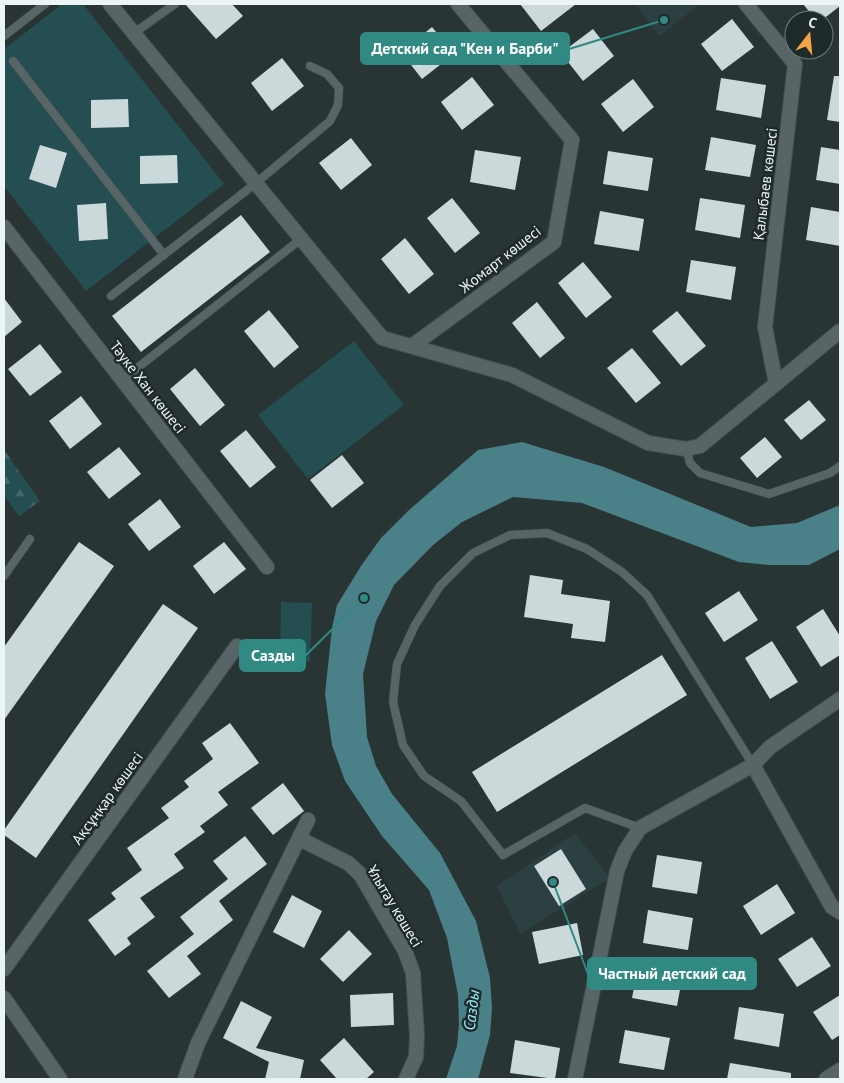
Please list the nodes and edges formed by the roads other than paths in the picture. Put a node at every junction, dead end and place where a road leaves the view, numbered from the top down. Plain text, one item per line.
1 (45, 4) edge
2 (110, 4) edge
3 (175, 4) edge
4 (458, 4) edge
5 (746, 4) edge
6 (134, 33) junction
7 (4, 36) edge
8 (13, 61) dead end
9 (310, 66) dead end
10 (256, 183) junction
11 (4, 227) edge
12 (301, 238) junction
13 (164, 255) junction
14 (111, 296) dead end
15 (840, 331) edge
16 (412, 346) junction
17 (122, 380) junction
18 (776, 384) junction
19 (693, 448) junction
20 (840, 466) edge
21 (30, 539) dead end
22 (266, 567) dead end
23 (4, 576) edge
24 (237, 646) dead end
25 (840, 699) edge
26 (753, 765) junction
27 (308, 820) dead end
28 (640, 828) junction
29 (300, 839) junction
30 (840, 912) edge
31 (4, 969) edge
32 (4, 998) edge
33 (840, 1070) edge
34 (60, 1079) edge
35 (185, 1079) edge
36 (406, 1079) edge
37 (575, 1079) edge
38 (826, 1079) edge

1 - 7 lane
2 - 6 street
3 - 6 lane
4 - 16 street, Жомарт көшесі
5 - 18 street, Қалыбаев көшесі
6 - 10 street
8 - 13 lane
9 - 10 lane
10 - 12 street
10 - 13 lane
11 - 17 street, Тәуке Хан көшесі
12 - 16 street
12 - 17 lane
13 - 14 lane
15 - 18 street
16 - 19 street
17 - 22 street, Тәуке Хан көшесі
18 - 19 street
19 - 20 lane
21 - 23 lane
24 - 31 street, Ақсұңқар көшесі
25 - 26 street
26 - 28 street
26 - 28 lane
26 - 30 street
27 - 29 street
28 - 37 street
29 - 35 street
29 - 36 street, Ұлытау көшесі
32 - 34 street
33 - 38 street

